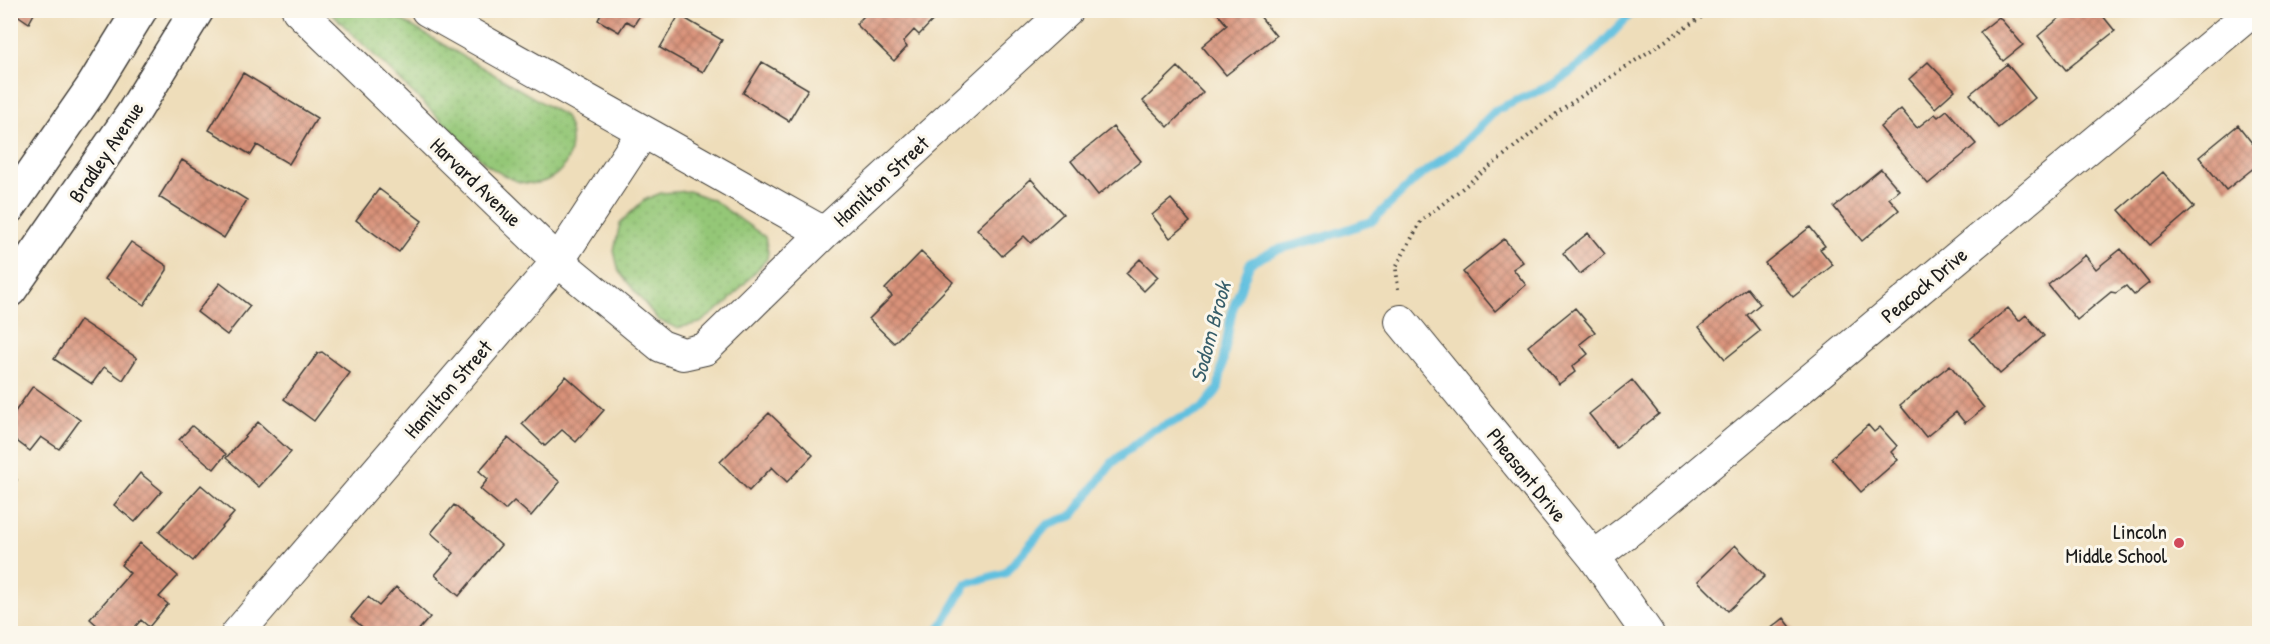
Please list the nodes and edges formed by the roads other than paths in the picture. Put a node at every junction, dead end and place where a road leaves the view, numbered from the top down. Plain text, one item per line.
1 (140, 10) edge
2 (197, 10) edge
3 (298, 10) edge
4 (427, 10) edge
5 (1067, 10) edge
6 (2254, 10) edge
7 (643, 132) junction
8 (10, 206) edge
9 (824, 233) junction
10 (558, 261) junction
11 (10, 290) edge
12 (1401, 321) road end
13 (661, 346) joint
14 (1593, 557) junction
15 (237, 633) edge
16 (1648, 633) edge

1 - 8 street
2 - 11 street, Bradley Avenue
3 - 10 street, Harvard Avenue
4 - 7 street
5 - 9 street, Hamilton Street
6 - 14 street, Peacock Drive
7 - 9 street
7 - 10 street, Hamilton Street
9 - 13 street, Hamilton Street
10 - 13 street, Harvard Avenue
10 - 15 street, Hamilton Street
12 - 14 street, Pheasant Drive
14 - 16 street, Pheasant Drive

